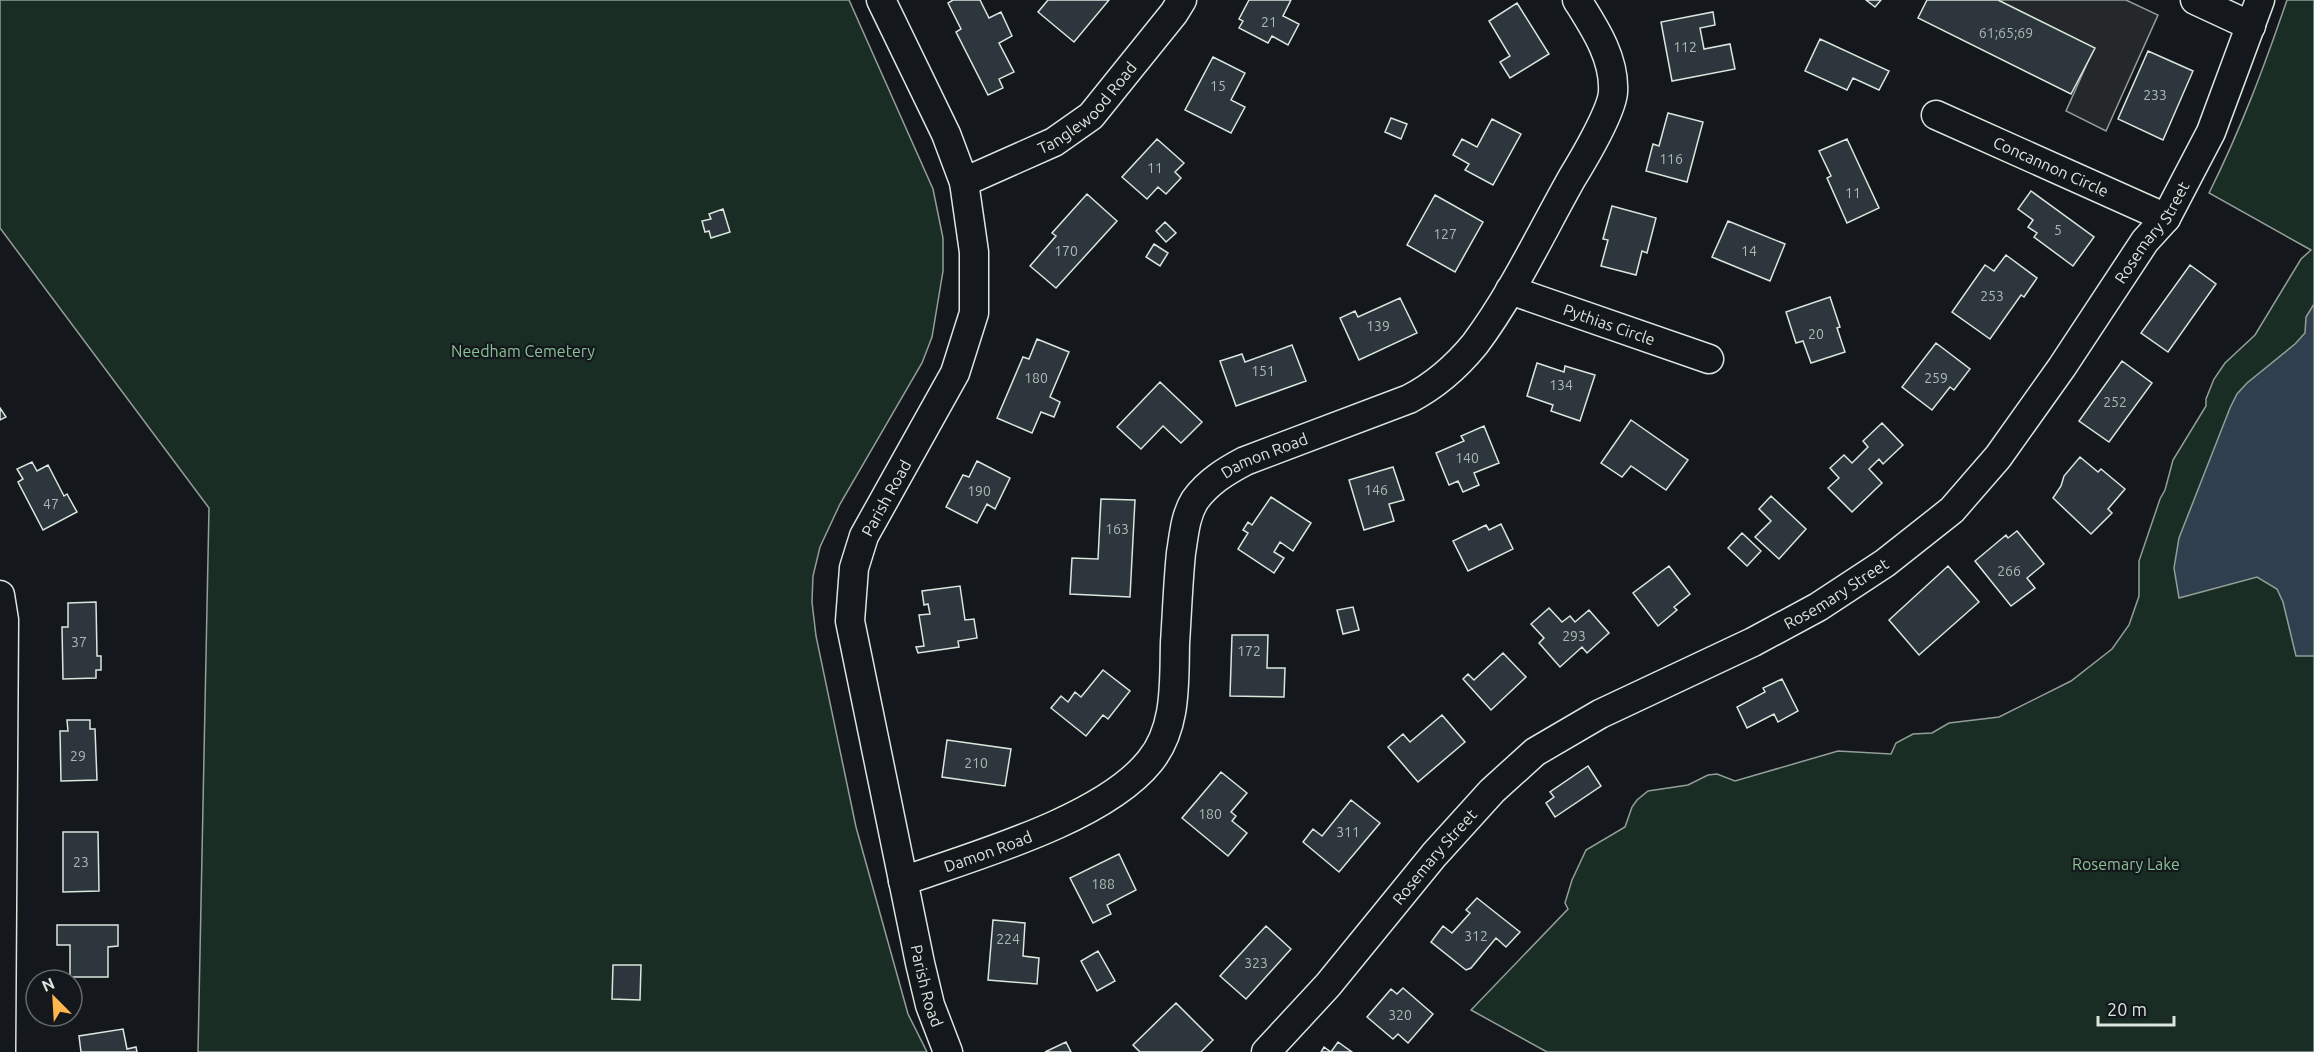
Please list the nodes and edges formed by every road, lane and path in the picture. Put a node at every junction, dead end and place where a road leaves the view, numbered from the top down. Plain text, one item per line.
1 (881, 0) edge
2 (1182, 0) edge
3 (1577, 0) edge
4 (2195, 0) edge
5 (2255, 13) edge
6 (1936, 115) dead end
7 (964, 182) junction
8 (2166, 218) junction
9 (1510, 290) junction
10 (1709, 358) dead end
11 (0, 595) edge
12 (1, 797) edge
13 (903, 881) junction
14 (1, 1052) edge
15 (948, 1052) edge
16 (1266, 1052) edge

1 - 7 street, Parish Road
2 - 7 street, Tanglewood Road
3 - 9 street, Damon Road
4 - 5 street
5 - 8 street, Rosemary Street
6 - 8 street, Concannon Circle
7 - 13 street, Parish Road
8 - 16 street, Rosemary Street
9 - 10 street, Pythias Circle
9 - 13 street, Damon Road
11 - 12 street
12 - 14 street
13 - 15 street, Parish Road

